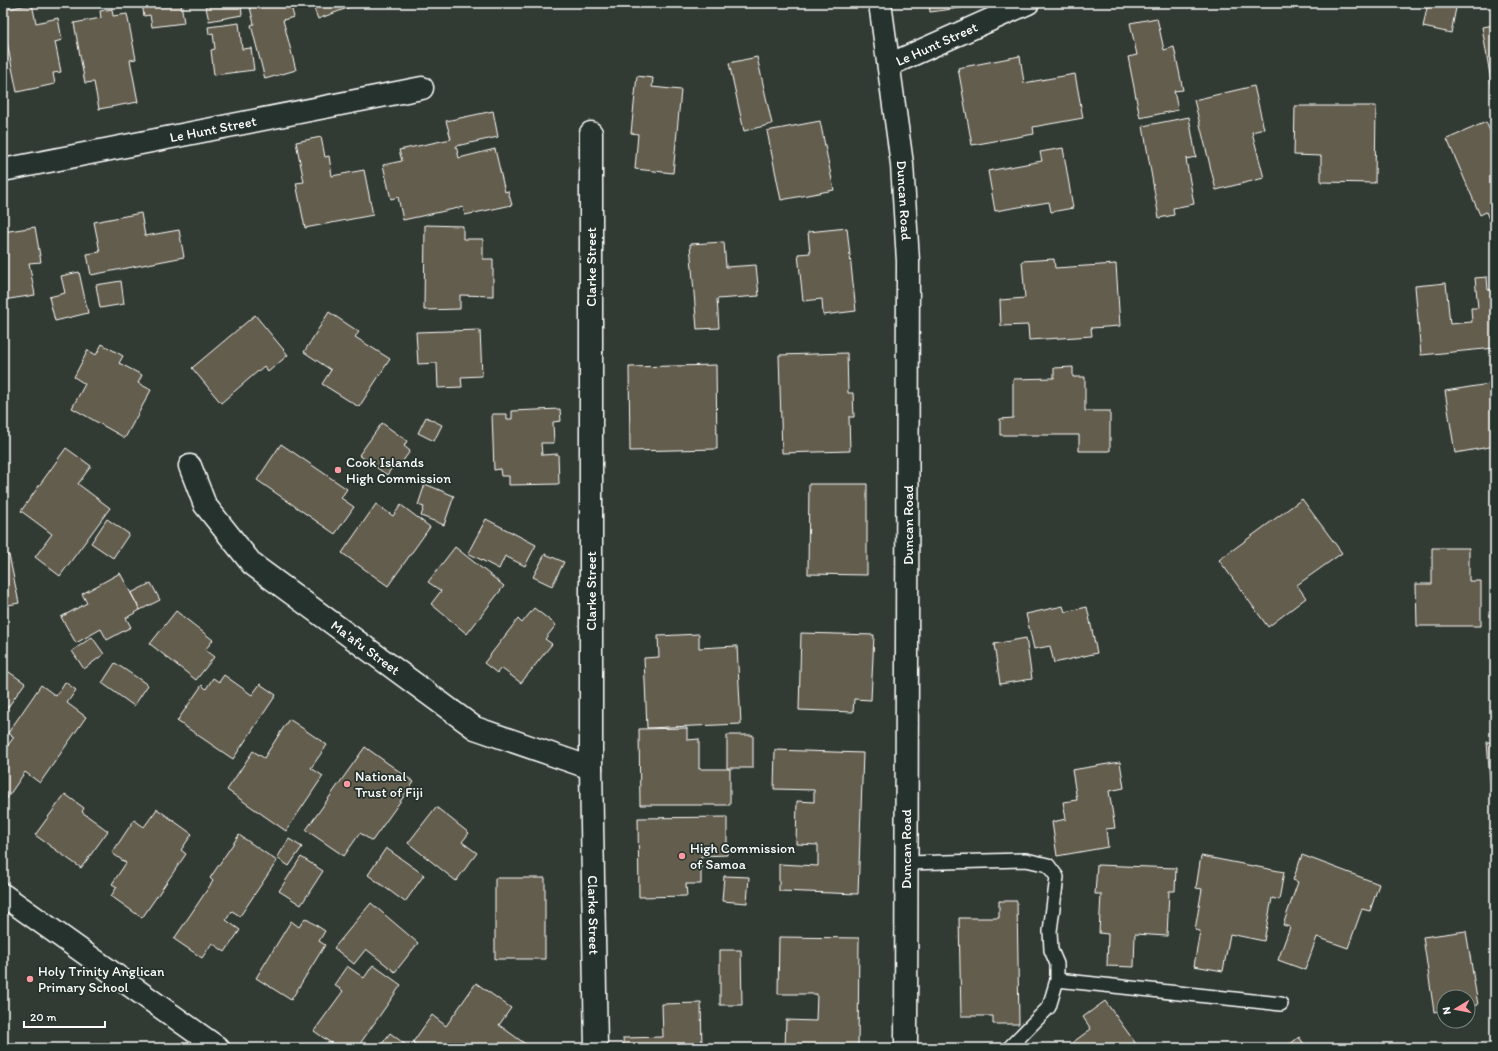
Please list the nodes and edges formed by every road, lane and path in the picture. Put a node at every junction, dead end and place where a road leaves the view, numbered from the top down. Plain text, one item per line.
1 (880, 3) edge
2 (1028, 3) edge
3 (889, 65) junction
4 (422, 88) dead end
5 (591, 133) dead end
6 (3, 170) edge
7 (190, 466) dead end
8 (591, 768) junction
9 (906, 863) junction
10 (3, 895) edge
11 (1057, 980) junction
12 (1281, 1004) dead end
13 (218, 1048) edge
14 (596, 1048) edge
15 (906, 1048) edge
16 (1009, 1048) edge

1 - 3 street, Duncan Road
2 - 3 street, Le Hunt Street
3 - 9 street, Duncan Road
4 - 6 street, Le Hunt Street
5 - 8 street, Clarke Street
7 - 8 street, Ma'afu Street
8 - 14 street, Clarke Street
9 - 11 lane
9 - 15 street, Duncan Road
10 - 13 street
11 - 12 lane
11 - 16 lane

